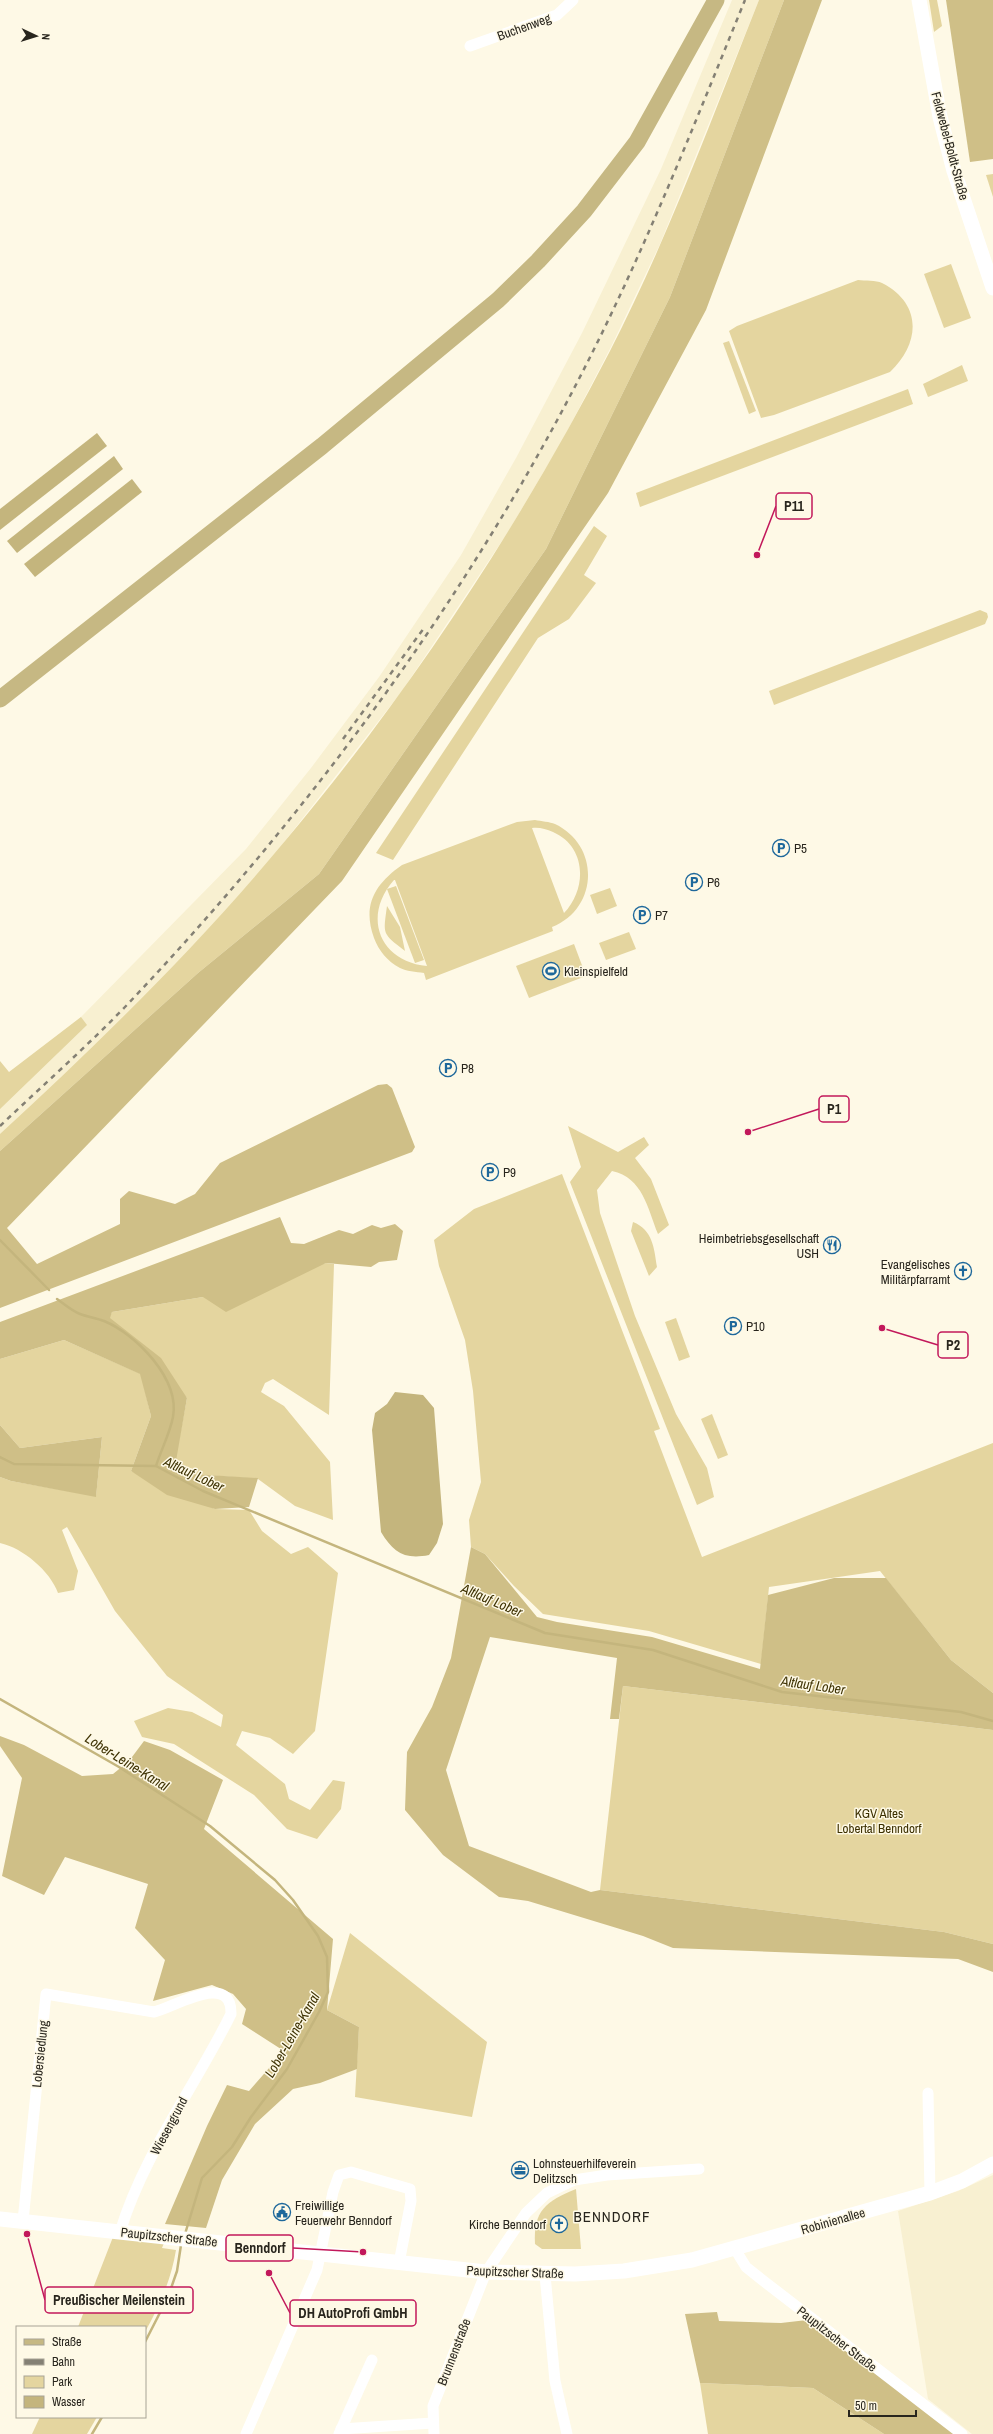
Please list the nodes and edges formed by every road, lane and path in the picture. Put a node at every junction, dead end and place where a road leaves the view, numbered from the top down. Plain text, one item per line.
1 (573, 0) edge
2 (716, 0) edge
3 (919, 0) edge
4 (470, 46) dead end
5 (993, 288) edge
6 (0, 699) edge
7 (154, 2012) joint
8 (928, 2093) dead end
9 (993, 2164) edge
10 (699, 2169) dead end
11 (930, 2193) junction
12 (0, 2219) edge
13 (23, 2222) junction
14 (120, 2232) junction
15 (735, 2249) junction
16 (321, 2254) junction
17 (399, 2263) junction
18 (486, 2272) junction
19 (545, 2275) junction
20 (372, 2360) dead end
21 (434, 2428) edge
22 (340, 2432) edge
23 (246, 2434) edge
24 (567, 2434) edge
25 (962, 2434) edge

1 - 4 street, Buchenweg
2 - 6 main road
3 - 5 street, Feldwebel-Boldt-Straße
7 - 13 street, Lobersiedlung
7 - 14 street, Wiesengrund
8 - 11 street
9 - 11 street, Robinienallee
10 - 18 street, Brunnenstraße
11 - 15 street, Robinienallee
12 - 13 street, Paupitzscher Straße
13 - 14 street, Paupitzscher Straße
14 - 16 street, Paupitzscher Straße
15 - 19 street, Paupitzscher Straße
15 - 25 street, Paupitzscher Straße
16 - 17 street, Paupitzscher Straße
16 - 17 street
16 - 23 street
17 - 18 street, Paupitzscher Straße
18 - 19 street, Paupitzscher Straße
18 - 21 street, Brunnenstraße
19 - 24 street
20 - 22 street
21 - 22 street

